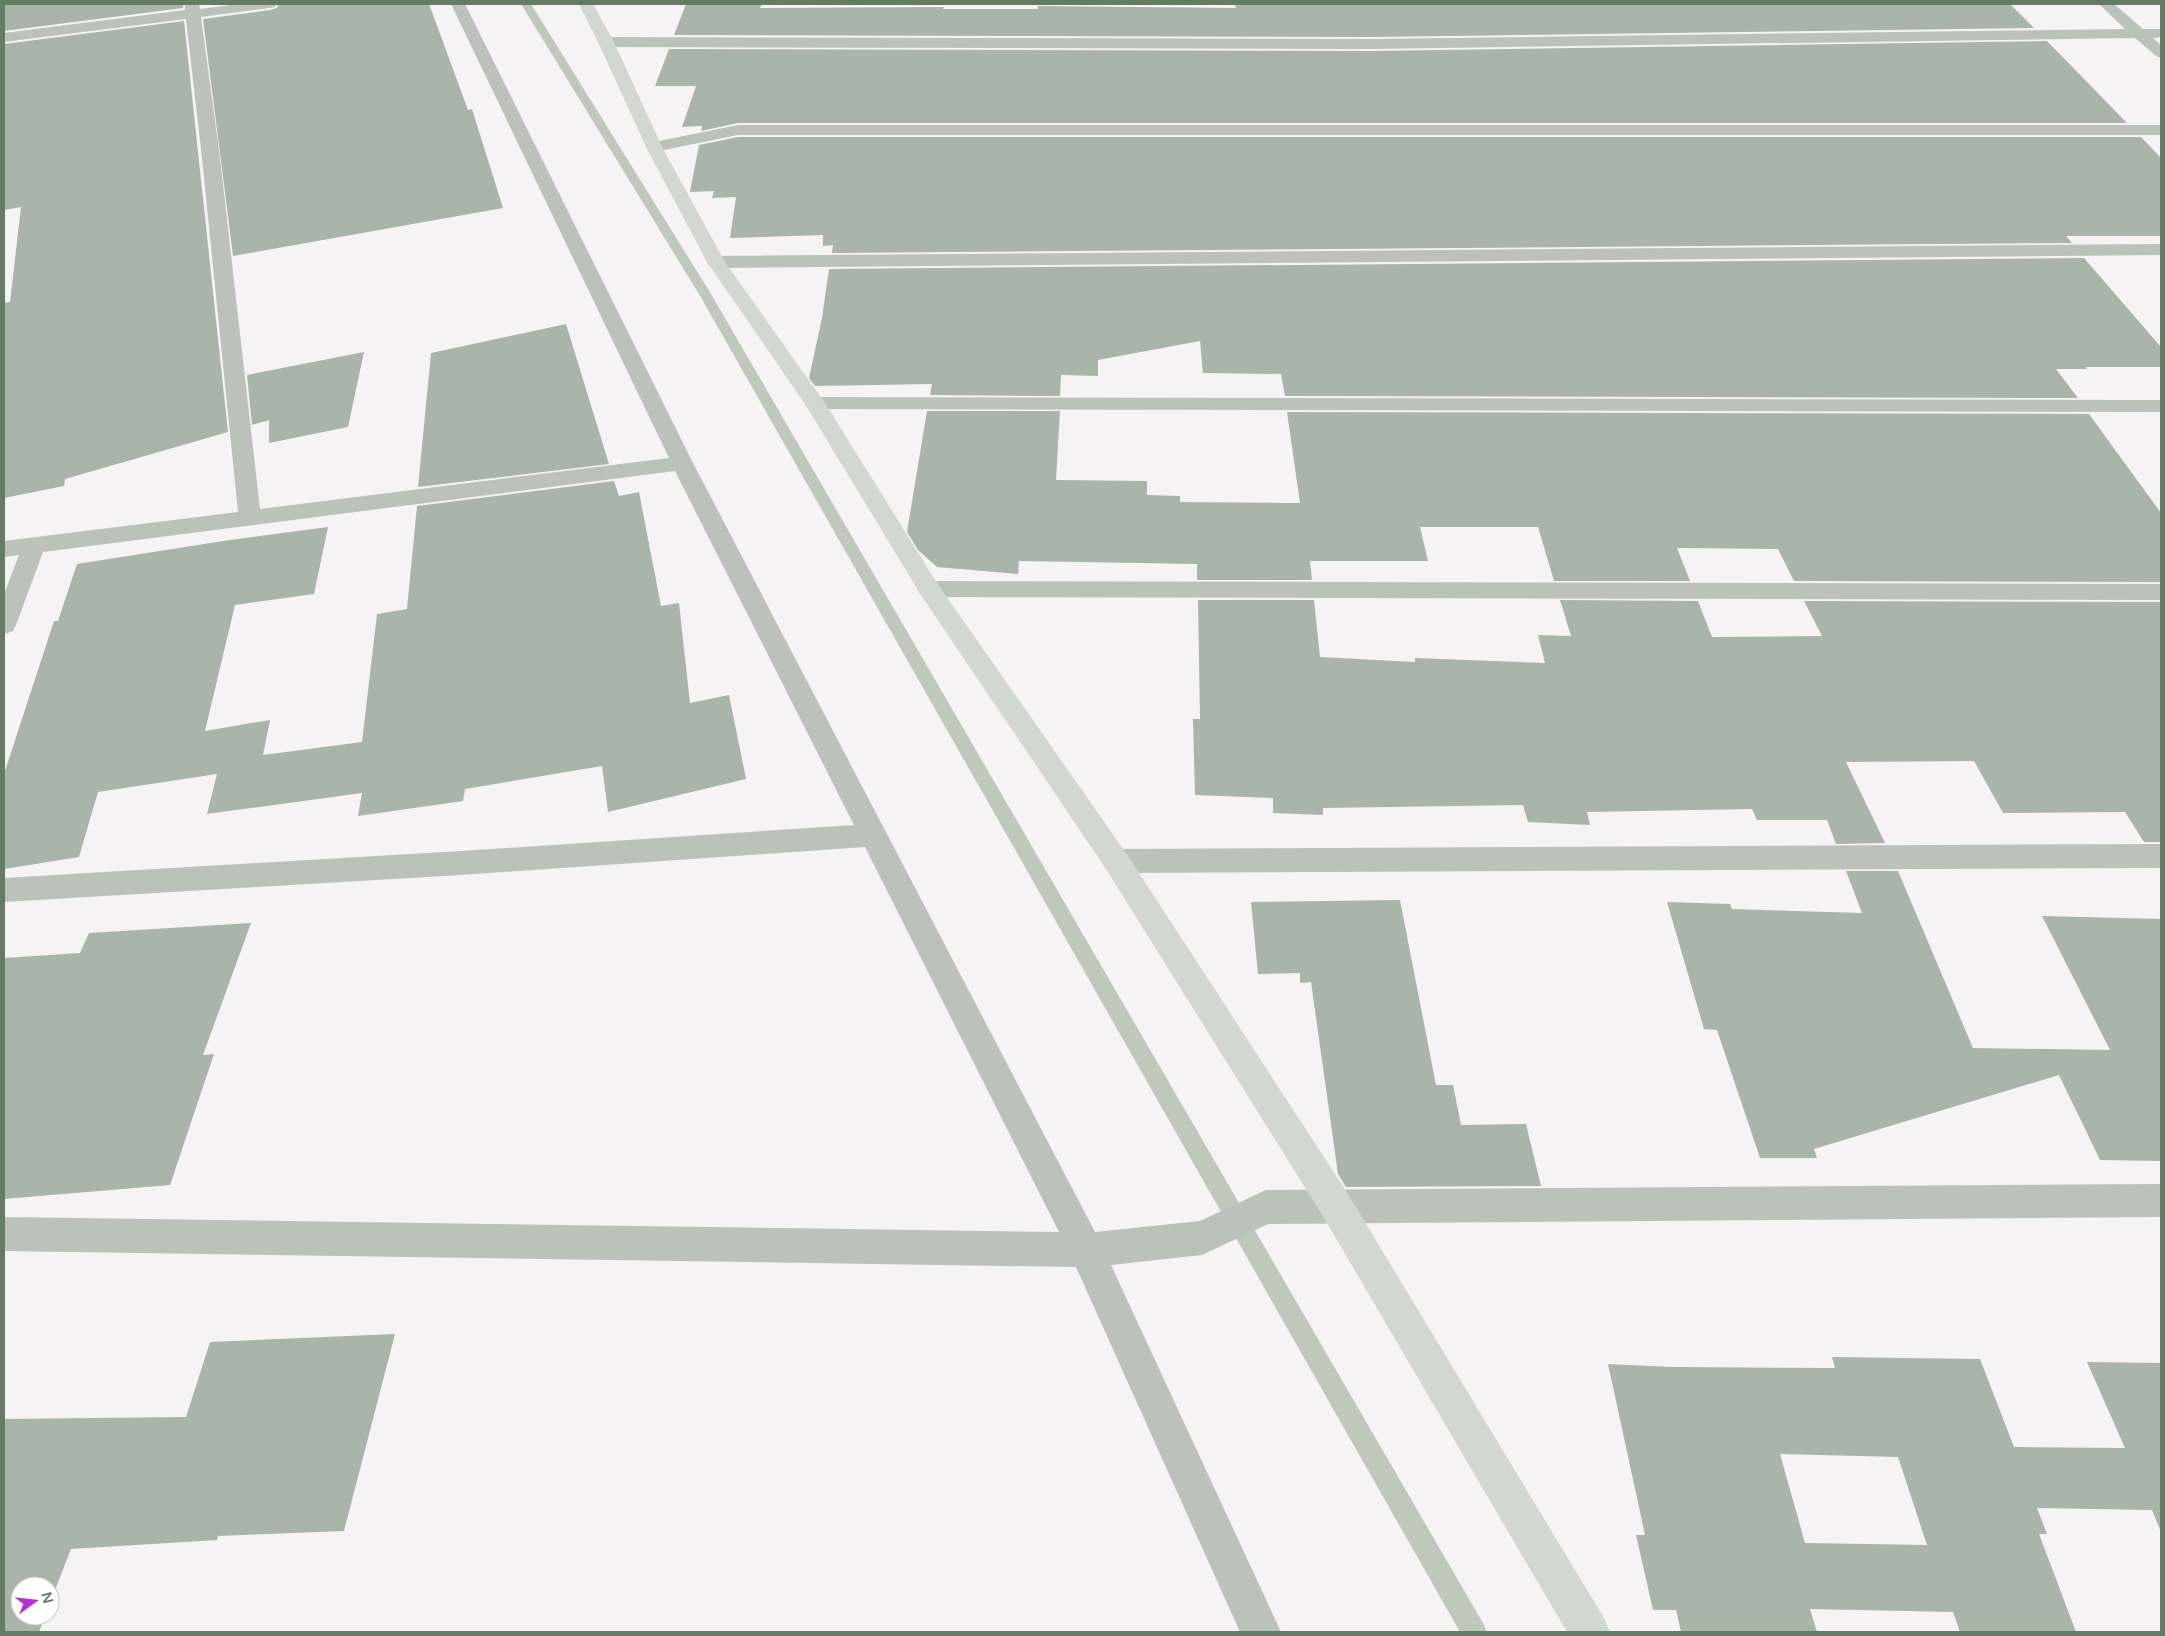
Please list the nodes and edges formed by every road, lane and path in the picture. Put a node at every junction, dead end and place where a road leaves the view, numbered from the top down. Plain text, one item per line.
1 (270, 4) edge
2 (458, 4) edge
3 (586, 4) edge
4 (2106, 4) edge
5 (192, 9) edge
6 (2139, 32) junction
7 (2161, 33) edge
8 (4, 38) edge
9 (606, 42) junction
10 (2161, 53) edge
11 (2161, 130) edge
12 (654, 147) junction
13 (2161, 249) edge
14 (716, 262) junction
15 (815, 403) junction
16 (2161, 406) edge
17 (682, 463) junction
18 (250, 519) junction
19 (34, 545) junction
20 (4, 549) edge
21 (928, 589) junction
22 (2161, 592) edge
23 (4, 625) edge
24 (872, 835) junction
25 (2161, 856) edge
26 (1116, 861) junction
27 (4, 890) edge
28 (2161, 1201) edge
29 (1336, 1206) junction
30 (4, 1234) edge
31 (1086, 1250) junction
32 (1261, 1632) edge
33 (1590, 1632) edge

1 - 5 street
2 - 17 street
3 - 9 street
4 - 6 street
5 - 8 street
5 - 18 street
6 - 7 street
6 - 9 street
6 - 10 street
9 - 12 street
11 - 12 street
12 - 14 street
13 - 14 street
14 - 15 street
15 - 16 street
15 - 21 street
17 - 18 street
17 - 24 street
18 - 19 street
19 - 20 street
19 - 23 street
21 - 22 street
21 - 26 street
24 - 27 street
24 - 31 street
25 - 26 street
26 - 29 street
28 - 29 street
29 - 31 street
29 - 33 street
30 - 31 street
31 - 32 street

